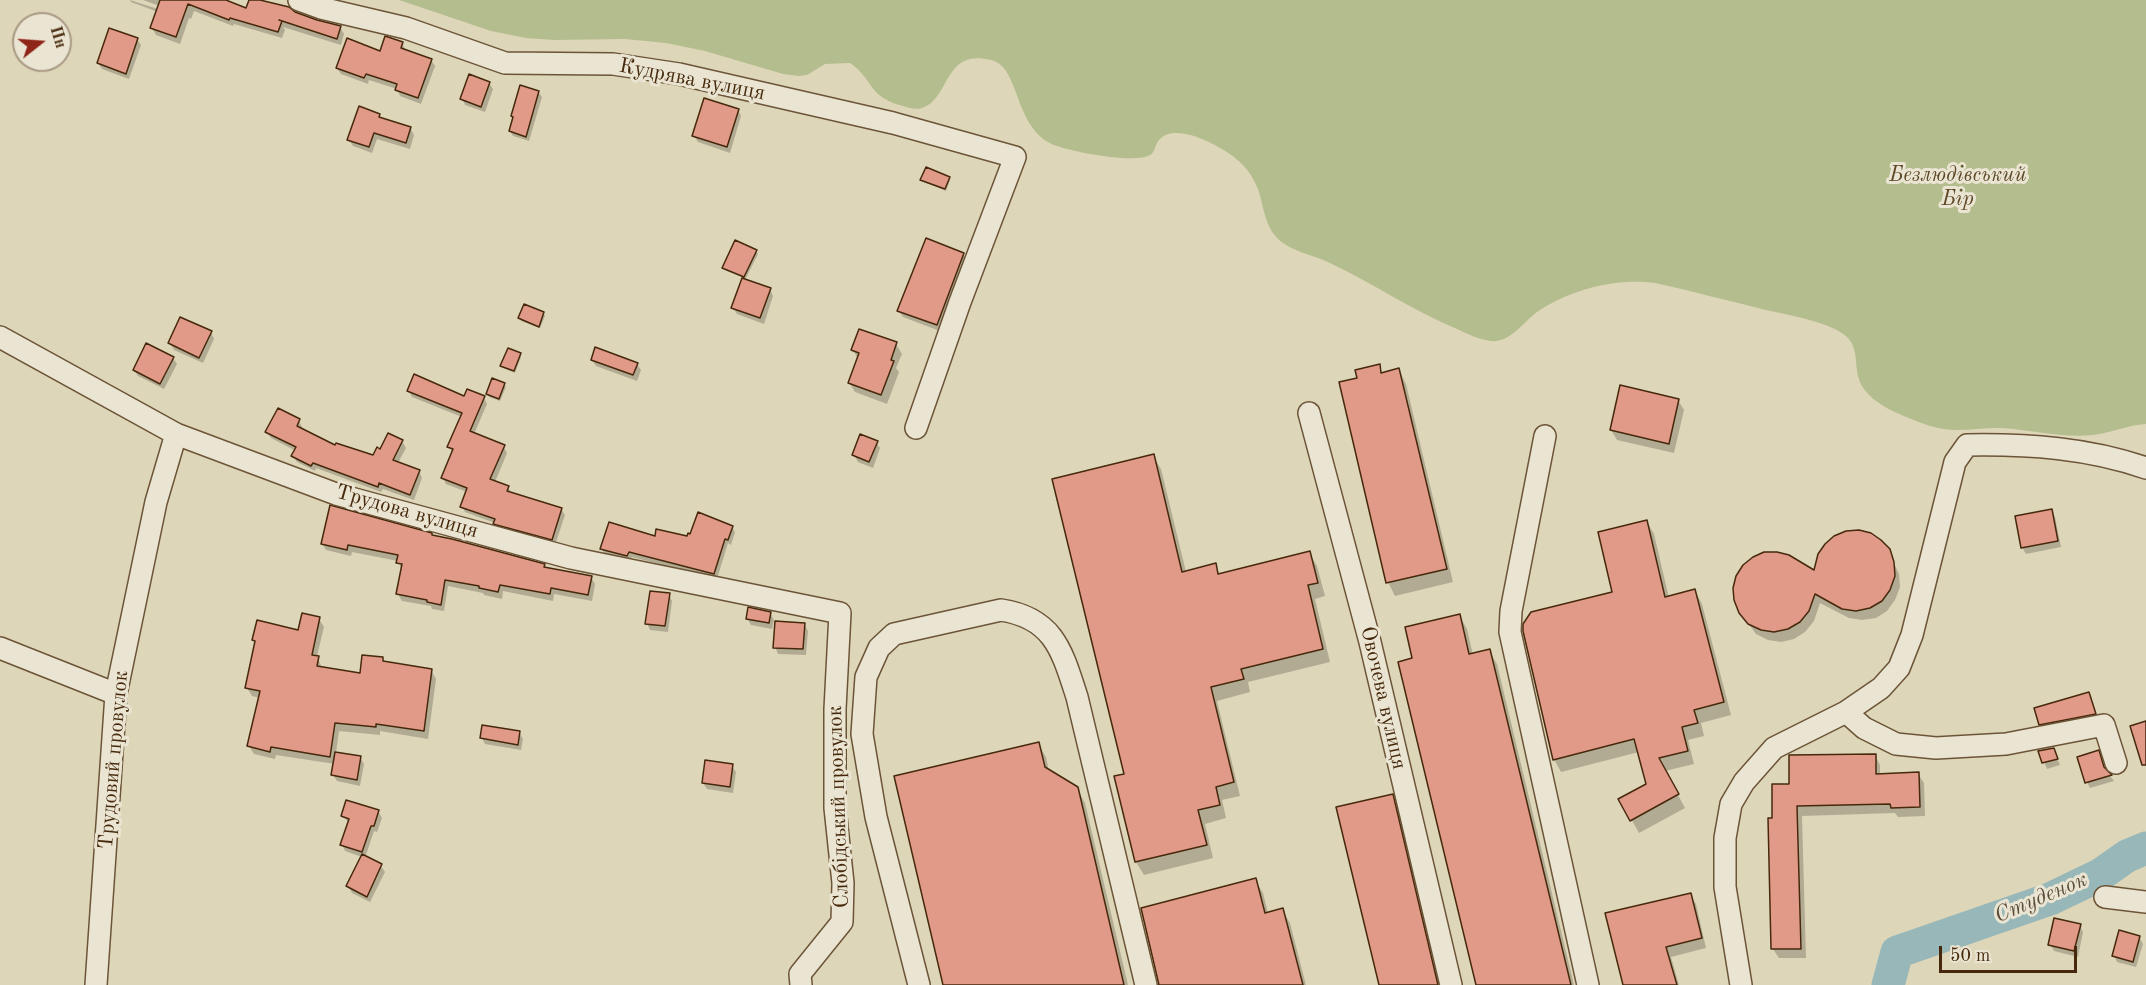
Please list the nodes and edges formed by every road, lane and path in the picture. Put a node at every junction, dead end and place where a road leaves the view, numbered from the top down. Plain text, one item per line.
1 (298, 0) edge
2 (0, 337) edge
3 (1309, 413) dead end
4 (916, 428) dead end
5 (176, 434) junction
6 (1545, 436) dead end
7 (2146, 468) edge
8 (840, 613) joint
9 (0, 648) edge
10 (116, 694) junction
11 (1846, 712) junction
12 (2116, 763) dead end
13 (2105, 897) dead end
14 (2146, 902) edge
15 (96, 985) edge
16 (801, 985) edge
17 (919, 985) edge
18 (1146, 985) edge
19 (1451, 985) edge
20 (1588, 985) edge
21 (1741, 985) edge

1 - 4 street, Кудрява вулиця
2 - 5 street, Трудова вулиця
3 - 19 street, Овочева вулиця
5 - 8 street, Трудова вулиця
5 - 10 street, Трудовий провулок
6 - 20 street
7 - 11 street
8 - 16 street, Слобідський провулок
9 - 10 street
10 - 15 street, Трудовий провулок
11 - 12 street
11 - 21 street
13 - 14 street
17 - 18 street

